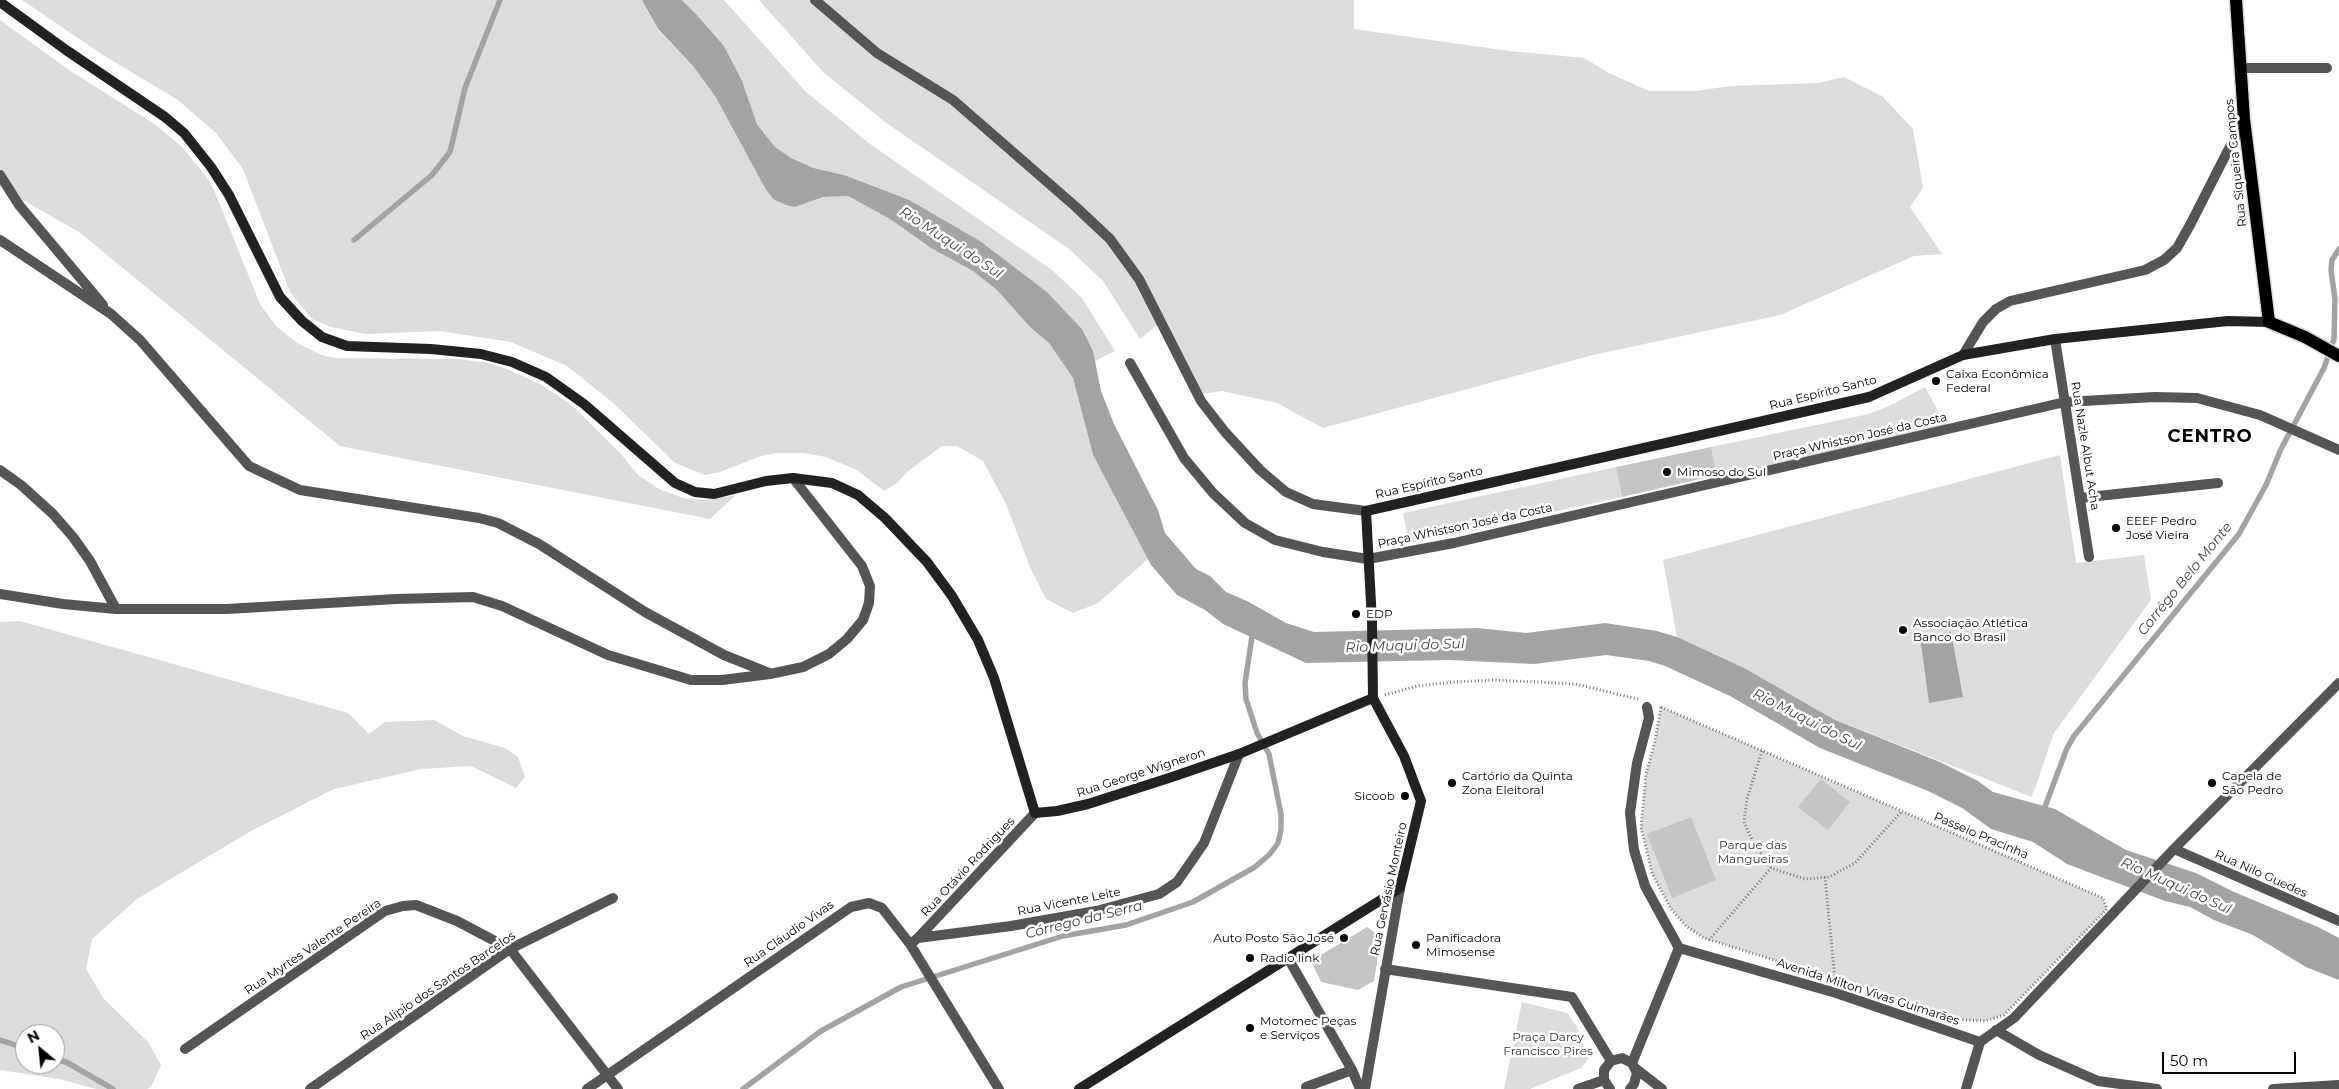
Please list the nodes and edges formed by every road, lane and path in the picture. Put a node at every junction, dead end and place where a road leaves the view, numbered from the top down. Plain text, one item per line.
1 (815, 0) edge
2 (2236, 0) edge
3 (0, 2) edge
4 (2241, 68) junction
5 (2327, 68) dead end
6 (2244, 119) junction
7 (0, 175) edge
8 (0, 240) edge
9 (111, 314) junction
10 (2269, 322) junction
11 (2055, 339) junction
12 (1963, 355) junction
13 (2339, 356) edge
14 (1130, 363) dead end
15 (2065, 402) junction
16 (2339, 450) edge
17 (0, 470) edge
18 (793, 478) junction
19 (2218, 483) dead end
20 (2080, 498) junction
21 (1366, 512) junction
22 (2089, 557) dead end
23 (1368, 559) junction
24 (0, 594) edge
25 (116, 609) junction
26 (770, 674) junction
27 (2339, 684) edge
28 (1373, 698) junction
29 (1647, 707) joint
30 (1762, 751) junction
31 (1239, 754) junction
32 (1902, 811) junction
33 (1035, 813) junction
34 (2174, 849) junction
35 (1771, 868) junction
36 (1825, 877) junction
37 (1400, 888) junction
38 (613, 898) dead end
39 (2339, 921) edge
40 (1710, 940) junction
41 (914, 941) junction
42 (1679, 948) junction
43 (510, 949) junction
44 (1700, 953) junction
45 (1288, 958) junction
46 (1386, 968) junction
47 (1835, 980) junction
48 (1836, 993) junction
49 (1996, 1030) junction
50 (1980, 1042) junction
51 (185, 1049) dead end
52 (1611, 1061) junction
53 (1634, 1066) junction
54 (1352, 1070) junction
55 (607, 1075) junction
56 (1607, 1085) edge
57 (2339, 1085) edge
58 (310, 1089) edge
59 (587, 1089) edge
60 (618, 1089) edge
61 (1000, 1089) edge
62 (1079, 1089) edge
63 (1307, 1089) edge
64 (1360, 1089) edge
65 (1365, 1089) edge
66 (1578, 1089) edge
67 (1630, 1089) edge
68 (1662, 1089) edge
69 (1966, 1089) edge
70 (2157, 1089) edge
71 (2273, 1089) edge

1 - 21 street
2 - 4 main road, Rua Siqueira Campos
3 - 18 main road
4 - 5 street
4 - 6 main road, Rua Siqueira Campos
6 - 10 main road, Rua Siqueira Campos
6 - 12 street
7 - 9 street
8 - 9 street
9 - 26 street
10 - 11 main road, Rua Espírito Santo
10 - 13 main road, Rua Espírito Santo
11 - 12 main road, Rua Espírito Santo
11 - 15 street, Rua Nazle Albut Acha
12 - 21 main road, Rua Espírito Santo
14 - 23 street, Praça Whistson José da Costa
15 - 16 street, Praça Whistson José da Costa
15 - 20 street, Rua Nazle Albut Acha
15 - 23 street, Praça Whistson José da Costa
17 - 25 street
18 - 26 street
18 - 33 main road
19 - 20 street
20 - 22 street, Rua Nazle Albut Acha
21 - 23 main road
23 - 28 main road
24 - 25 street
25 - 26 street
27 - 34 street
28 - 29 path
28 - 31 main road, Rua George Wigneron
28 - 37 main road, Rua Gervásio Monteiro
29 - 42 street
30 - 32 path, Passeio Pracinha
30 - 35 path
30 - 40 path, Passeio Pracinha
31 - 33 main road, Rua George Wigneron
31 - 41 street, Rua Vicente Leite
32 - 36 path
32 - 47 path, Passeio Pracinha
33 - 41 street, Rua Otávio Rodrigues
34 - 39 street, Rua Nilo Guedes
34 - 49 street
35 - 36 path
35 - 40 path
36 - 47 path
37 - 45 main road
37 - 46 street, Rua Gervásio Monteiro
38 - 43 street, Rua Alipio dos Santos Barcelos
40 - 44 path
40 - 47 path, Passeio Pracinha
41 - 55 street, Rua Cláudio Vivas
41 - 61 street, Rua Cláudio Vivas
42 - 44 street, Avenida Milton Vivas Guimarães
42 - 53 street
43 - 51 street, Rua Myrtes Valente Pereira
43 - 55 street, Rua Myrtes Valente Pereira
43 - 58 street, Rua Alipio dos Santos Barcelos
44 - 48 street, Avenida Milton Vivas Guimarães
45 - 54 street
45 - 62 main road
46 - 52 street
46 - 65 street, Rua Gervásio Monteiro
47 - 48 path
48 - 50 street, Avenida Milton Vivas Guimarães
49 - 50 street
49 - 70 street
50 - 69 street
52 - 53 street
52 - 56 street
53 - 67 street
53 - 68 street
54 - 63 street
54 - 64 street
55 - 59 street, Rua Cláudio Vivas
55 - 60 street, Rua Myrtes Valente Pereira
56 - 66 street
57 - 71 street

